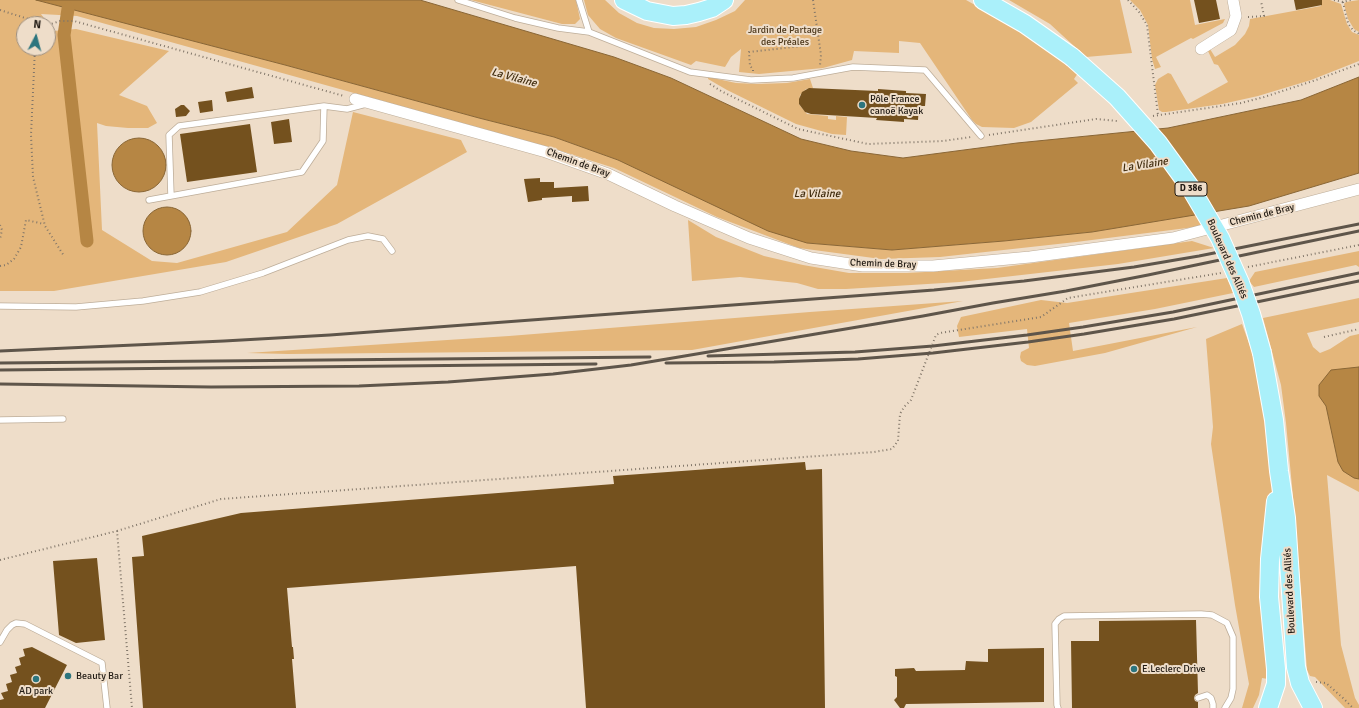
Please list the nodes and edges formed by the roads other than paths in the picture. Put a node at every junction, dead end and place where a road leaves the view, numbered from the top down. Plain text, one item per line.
1 (458, 0) edge
2 (579, 0) edge
3 (624, 0) edge
4 (724, 0) edge
5 (983, 0) edge
6 (1233, 0) edge
7 (589, 32) junction
8 (1201, 49) dead end
9 (355, 99) road end
10 (370, 103) junction
11 (324, 106) junction
12 (981, 136) road end
13 (1359, 189) edge
14 (171, 196) junction
15 (149, 200) dead end
16 (392, 251) dead end
17 (0, 306) edge
18 (63, 419) dead end
19 (0, 420) edge
20 (1279, 471) junction
21 (0, 642) edge
22 (1198, 698) dead end
23 (106, 708) edge
24 (1058, 708) edge
25 (1213, 708) edge
26 (1225, 708) edge
27 (1268, 708) edge
28 (1313, 708) edge

1 - 7 lane
2 - 7 lane
3 - 4 main road
5 - 20 main road, Boulevard des Alliés / D 386, bridge
6 - 8 street
7 - 12 lane
9 - 10 street, Chemin de Bray
10 - 11 lane
10 - 13 street, Chemin de Bray
11 - 14 lane
11 - 14 lane
14 - 15 lane
16 - 17 lane
18 - 19 lane
20 - 27 main road, Boulevard des Alliés
20 - 28 main road, Boulevard des Alliés
21 - 23 lane
22 - 25 lane
24 - 26 lane

